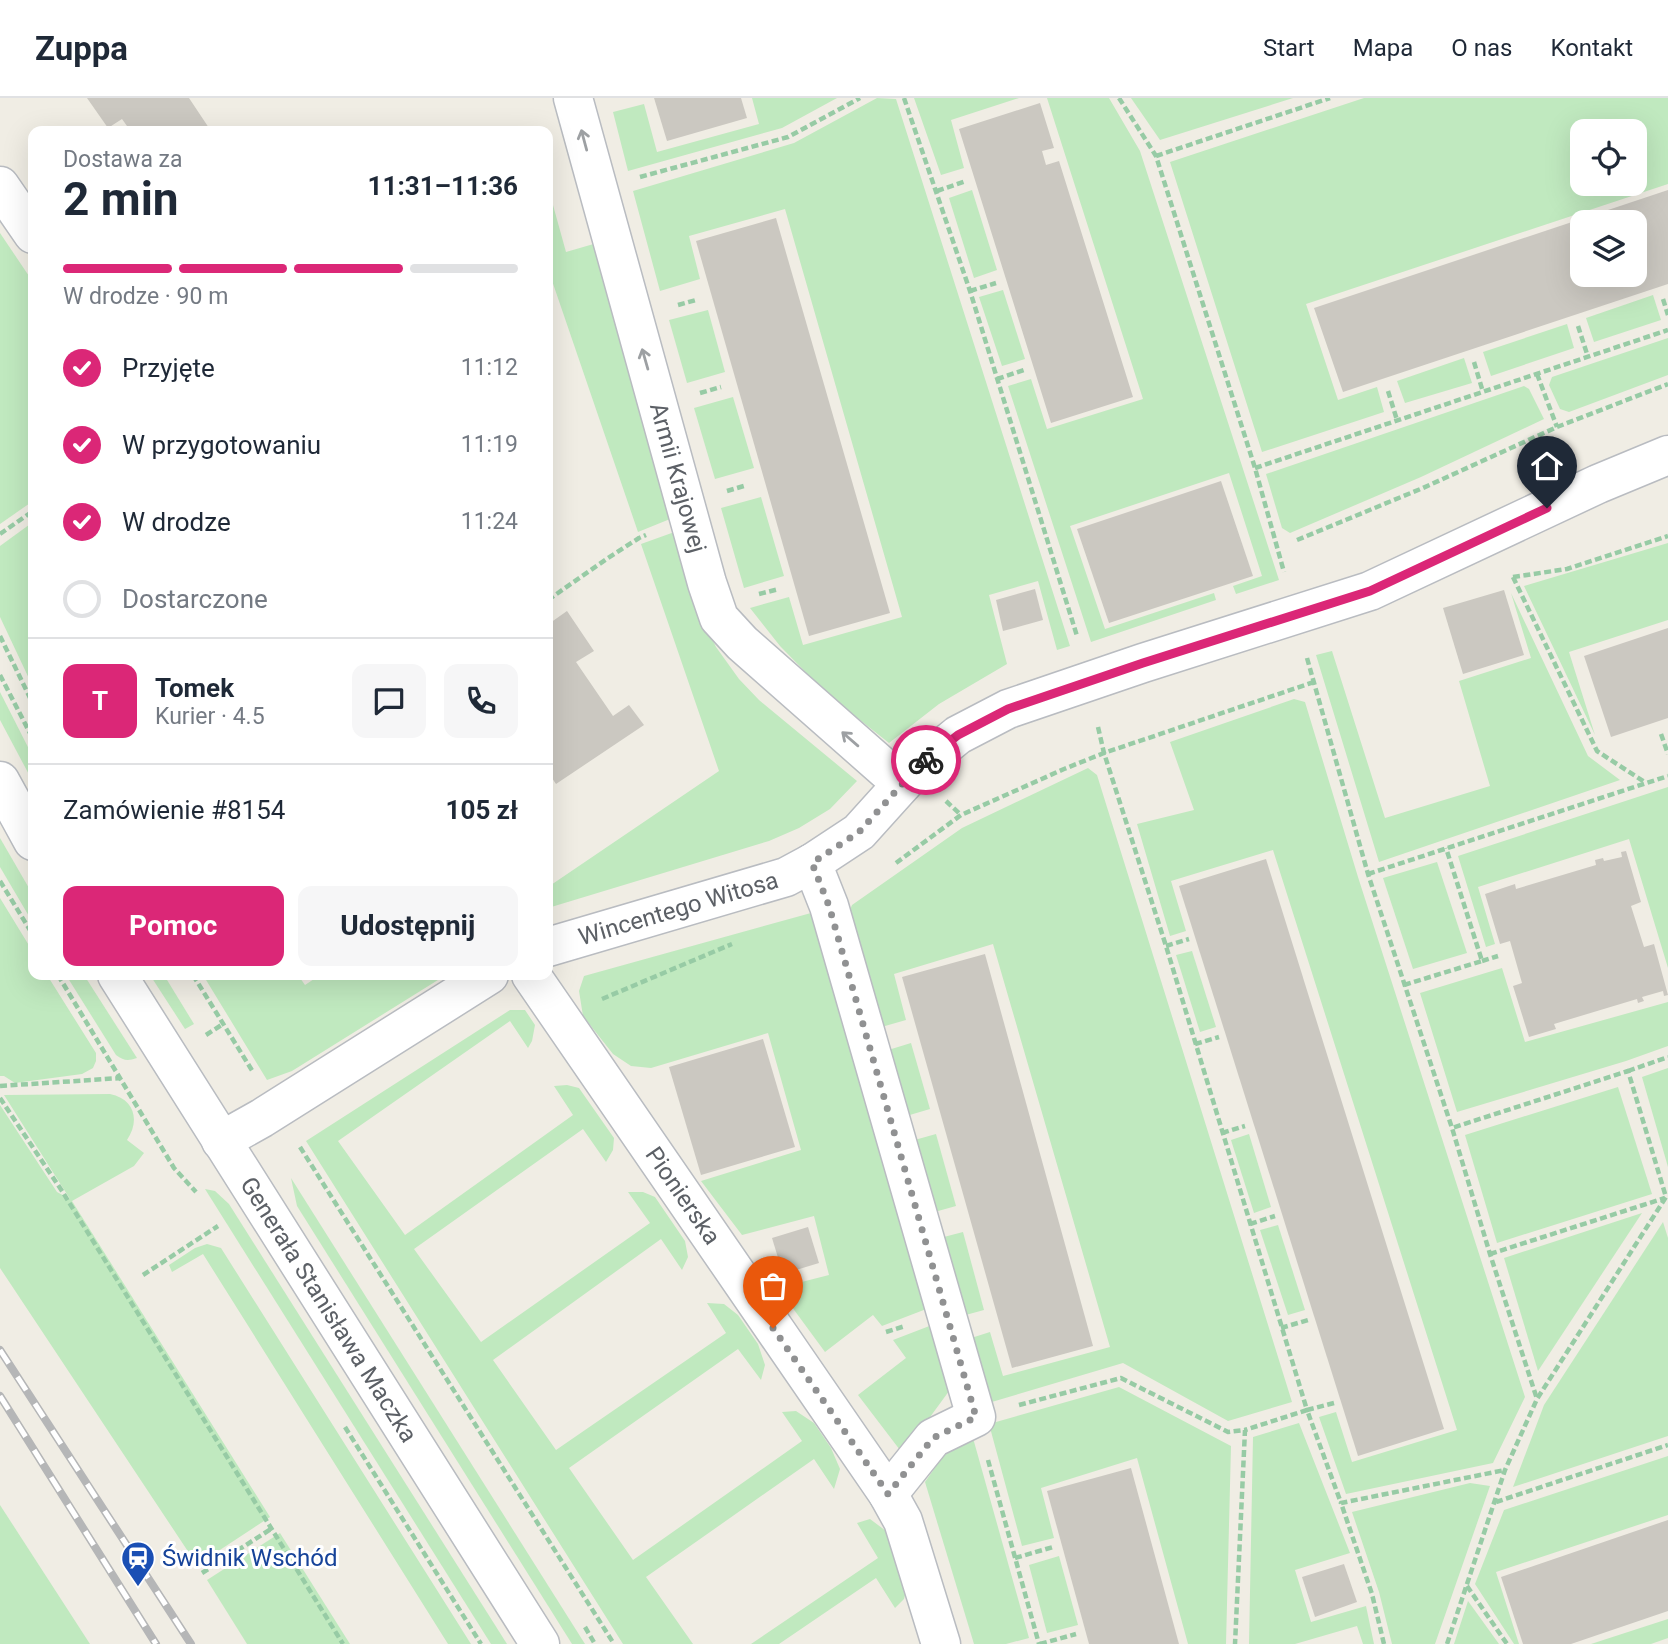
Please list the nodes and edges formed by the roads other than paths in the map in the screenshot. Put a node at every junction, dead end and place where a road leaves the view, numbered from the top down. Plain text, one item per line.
1 (573, 98) edge
2 (0, 186) edge
3 (28, 227) edge
4 (1668, 455) edge
5 (0, 780) edge
6 (902, 784) junction
7 (28, 832) edge
8 (812, 863) junction
9 (553, 946) edge
10 (120, 980) edge
11 (481, 980) edge
12 (534, 980) edge
13 (221, 1141) junction
14 (888, 1494) junction
15 (540, 1644) edge
16 (941, 1644) edge

6 -> 1 street, Armii Krajowej
2 - 3 street
4 - 6 street, Wincentego Witosa
5 - 7 street
6 - 8 street, Wincentego Witosa
8 - 9 street, Wincentego Witosa
8 - 14 street
10 - 13 street, Generała Stanisława Maczka
11 - 13 street
12 - 14 street, Pionierska
13 - 15 street, Generała Stanisława Maczka
14 - 16 street, Pionierska

